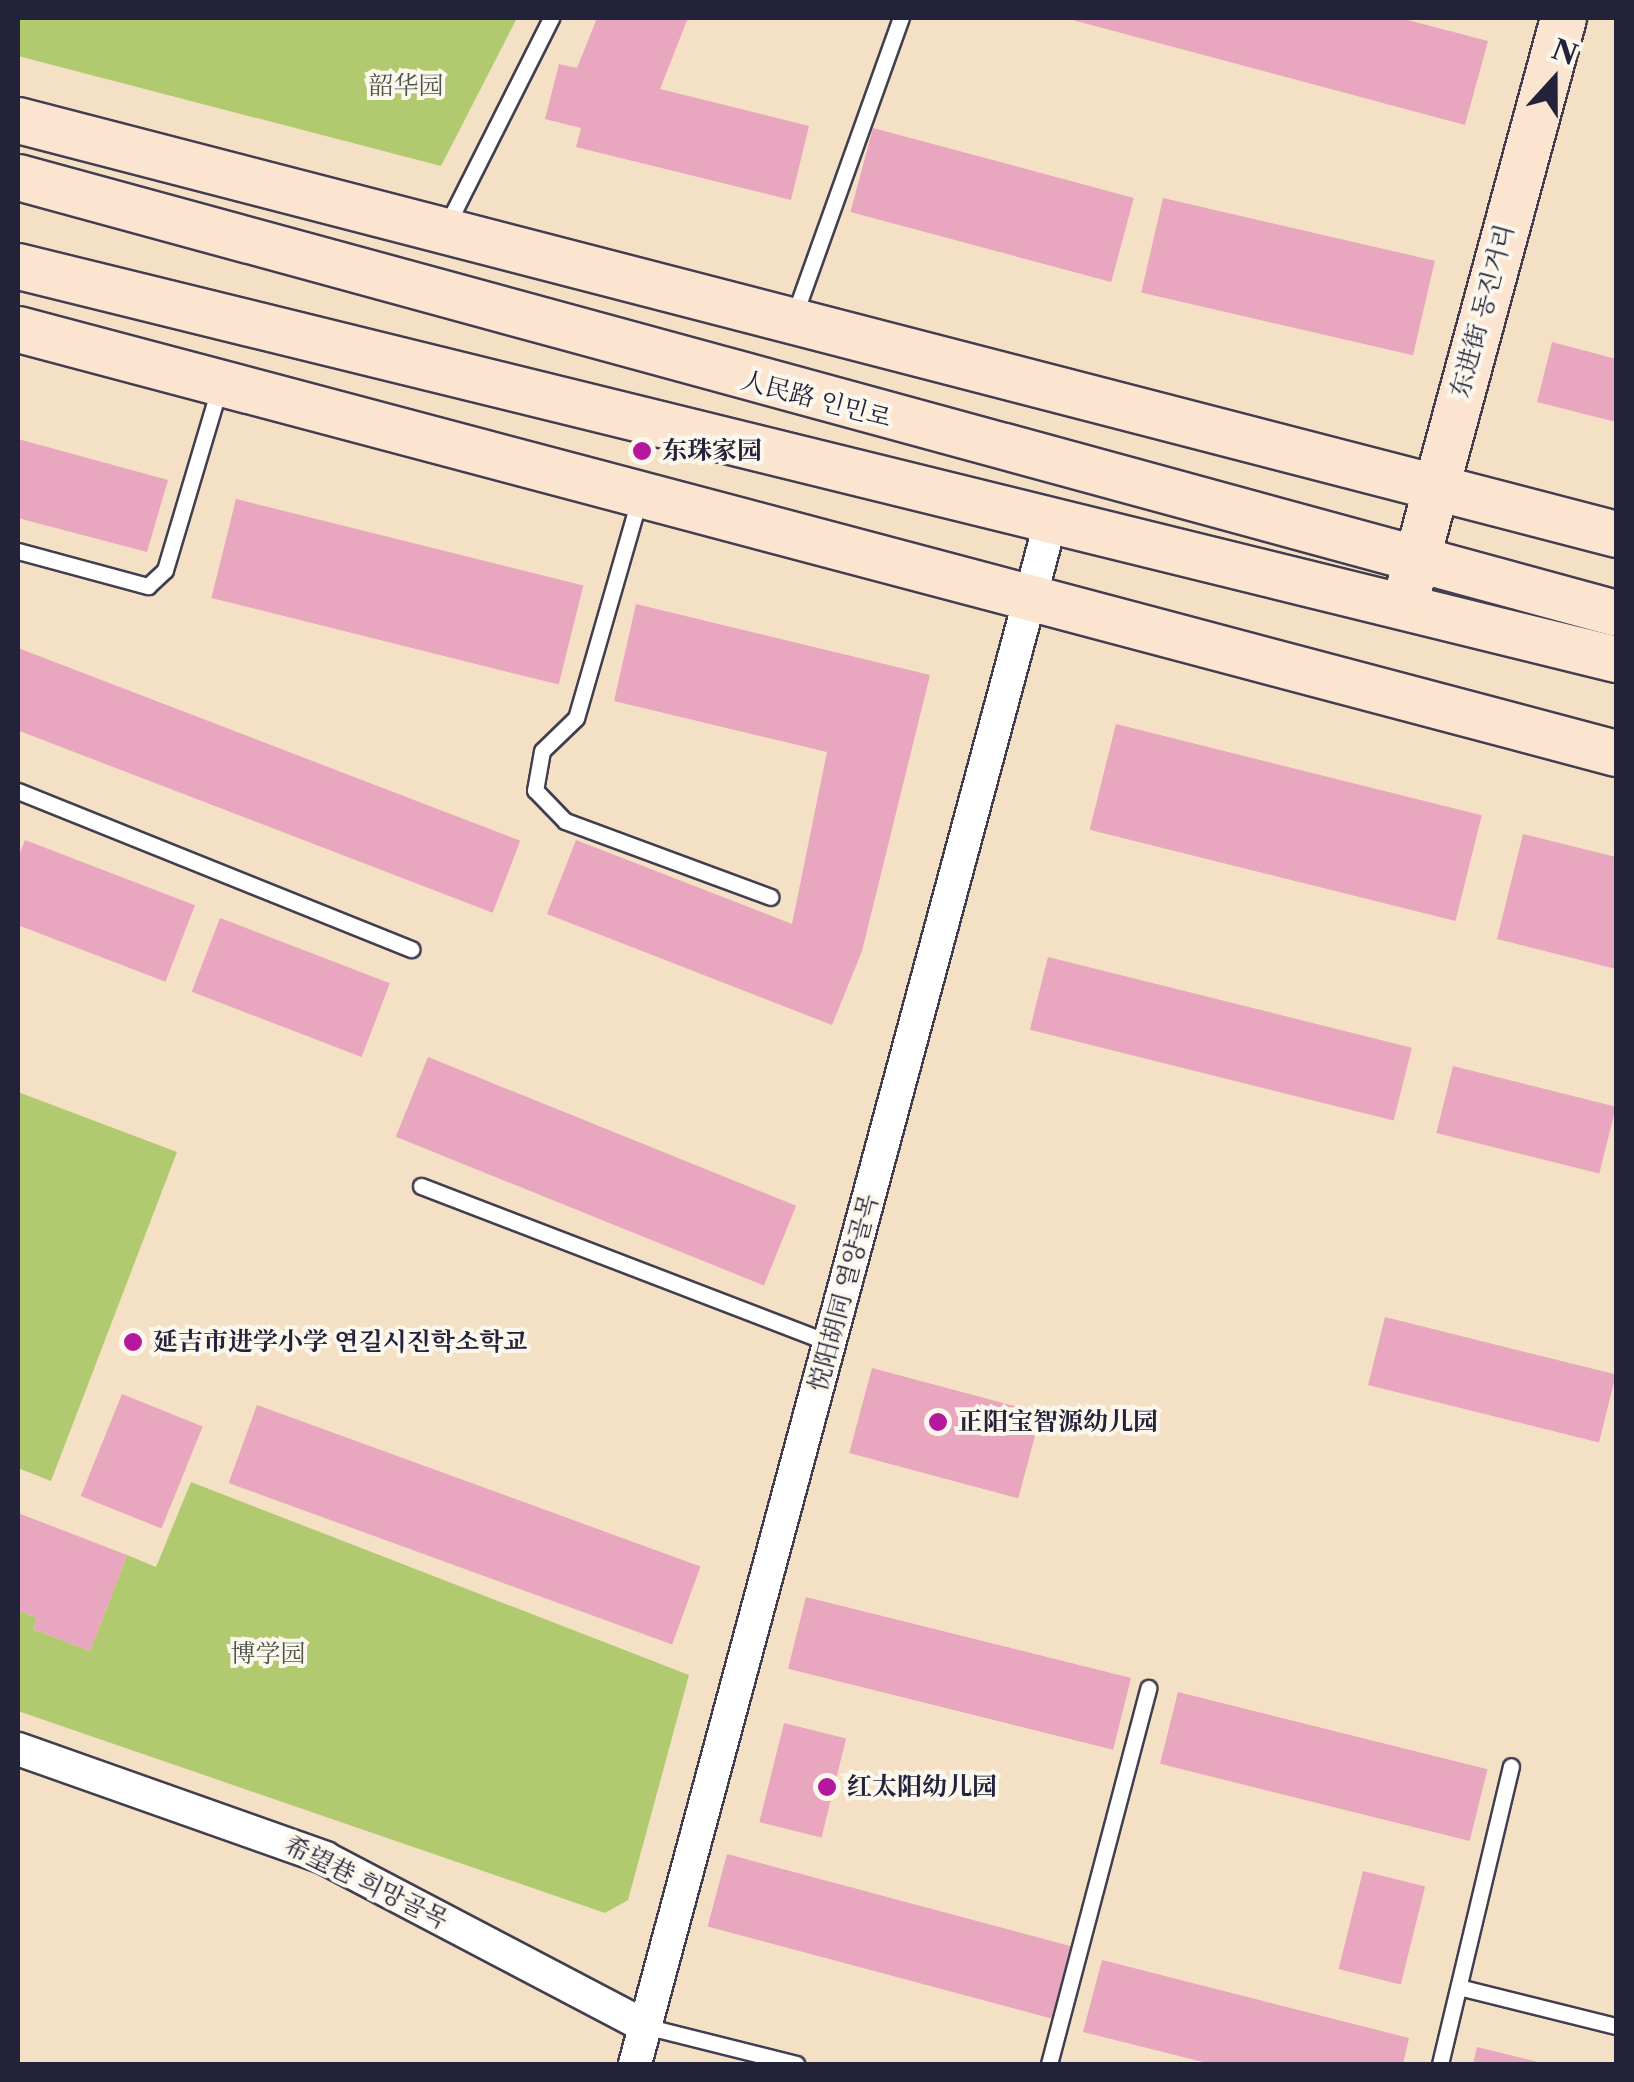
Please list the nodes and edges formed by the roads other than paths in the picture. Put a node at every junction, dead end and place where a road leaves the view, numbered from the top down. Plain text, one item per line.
1 (551, 18) edge
2 (900, 18) edge
3 (1563, 18) edge
4 (18, 120) edge
5 (18, 177) edge
6 (443, 233) junction
7 (18, 266) edge
8 (662, 290) junction
9 (791, 322) junction
10 (18, 328) edge
11 (647, 354) junction
12 (221, 384) junction
13 (1434, 487) junction
14 (640, 496) junction
15 (1051, 520) junction
16 (1616, 534) edge
17 (18, 552) edge
18 (1414, 561) junction
19 (1031, 602) junction
20 (1405, 604) junction
21 (1616, 613) edge
22 (1616, 660) edge
23 (1616, 753) edge
24 (18, 791) edge
25 (770, 897) dead end
26 (412, 948) dead end
27 (421, 1186) dead end
28 (830, 1342) junction
29 (1148, 1688) dead end
30 (18, 1749) edge
31 (1511, 1766) dead end
32 (1459, 1986) junction
33 (645, 2026) junction
34 (1616, 2026) edge
35 (635, 2064) edge
36 (796, 2064) edge
37 (1049, 2064) edge
38 (1440, 2064) edge

1 - 6 lane
2 - 9 lane
3 - 13 street, 东进街 동진거리
4 - 6 street
5 - 11 street, 人民路 인민로
6 - 8 street
7 - 15 street
8 - 9 street
8 - 11 street
9 - 13 street
10 - 12 street
11 - 18 street, 人民路 인민로
12 - 14 street
12 - 17 lane
13 - 16 street
13 - 18 street, 东进街 동진거리
14 - 19 street
14 - 25 lane
15 - 19 street, 悦阳胡同 열양골목
15 - 20 street
18 - 20 street, 东进街 동진거리
18 - 21 street, 人民路 인민로
19 - 23 street
19 - 28 street, 悦阳胡同 열양골목
20 - 22 street
24 - 26 lane
27 - 28 lane
28 - 33 street, 悦阳胡同 열양골목
29 - 37 lane
30 - 33 street, 希望巷 희망골목
31 - 32 lane
32 - 34 lane
32 - 38 lane
33 - 35 street, 悦阳胡同 열양골목
33 - 36 lane

